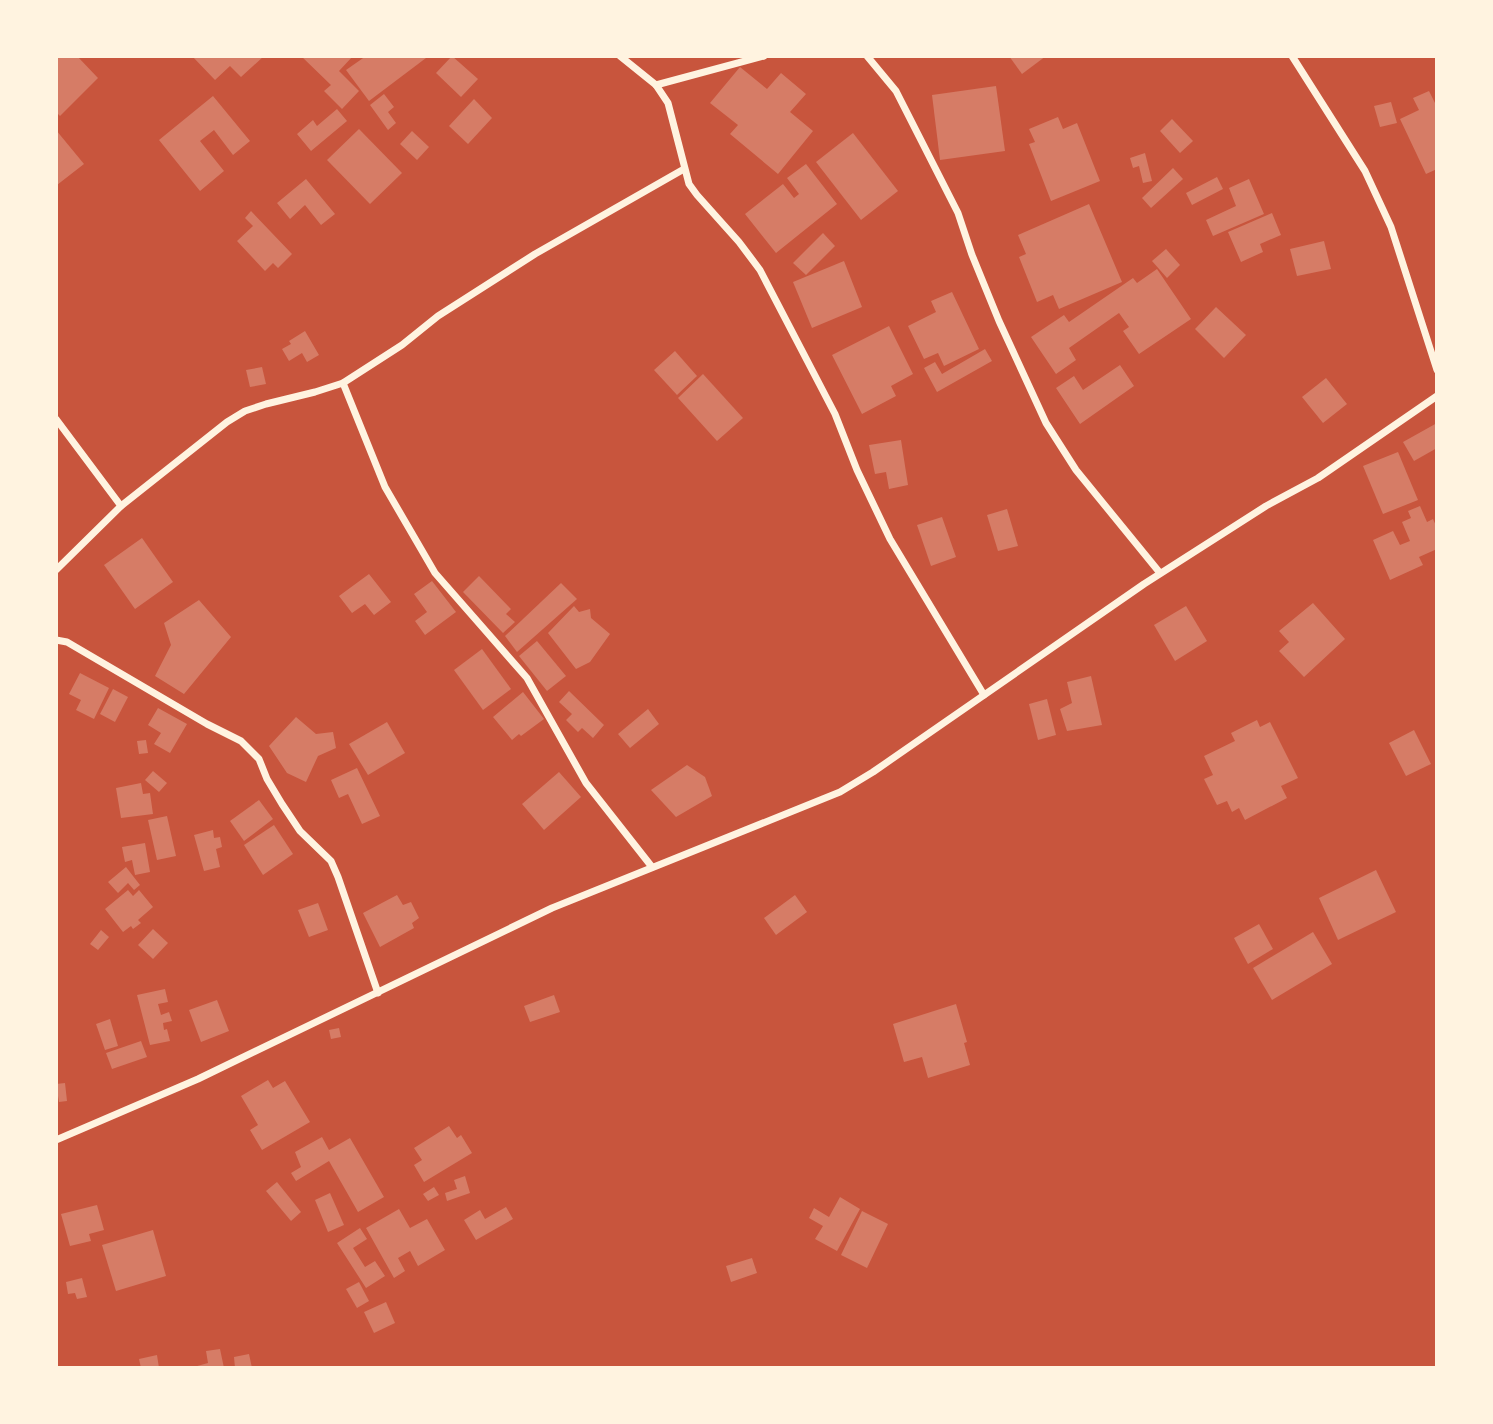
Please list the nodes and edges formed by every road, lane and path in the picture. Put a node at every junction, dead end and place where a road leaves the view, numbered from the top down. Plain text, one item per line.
1 (620, 56) edge
2 (764, 56) edge
3 (867, 56) edge
4 (1292, 56) edge
5 (656, 85) junction
6 (684, 169) junction
7 (1437, 370) edge
8 (343, 383) junction
9 (1437, 396) edge
10 (56, 419) edge
11 (121, 506) junction
12 (56, 570) edge
13 (1160, 573) junction
14 (56, 640) edge
15 (984, 695) junction
16 (652, 867) junction
17 (378, 993) junction
18 (56, 1140) edge

1 - 5 street
2 - 5 street
3 - 13 street
4 - 7 street
5 - 6 street
6 - 8 street
6 - 15 street
8 - 11 street
8 - 16 street
9 - 13 street
10 - 11 street
11 - 12 street
13 - 15 street
14 - 17 street
15 - 16 street
16 - 17 street
17 - 18 street

